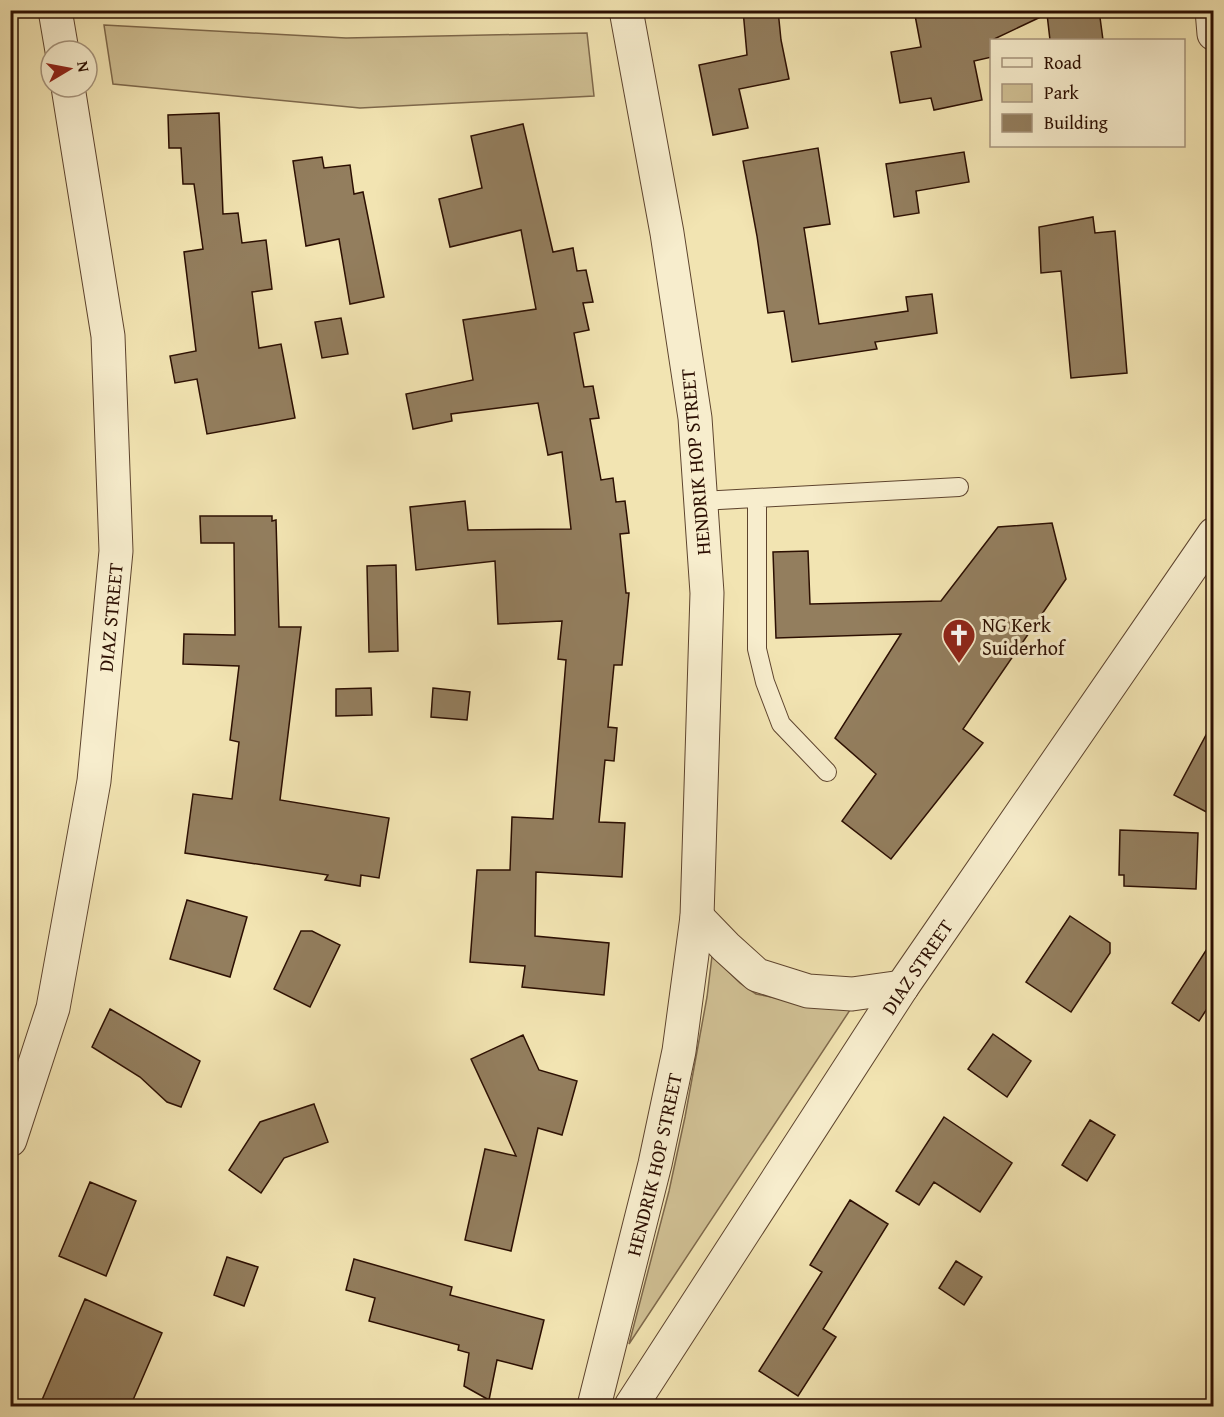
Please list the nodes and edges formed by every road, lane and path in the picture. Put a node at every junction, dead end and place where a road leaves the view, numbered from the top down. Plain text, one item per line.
1 (55, 10) edge
2 (626, 10) edge
3 (1212, 10) edge
4 (1214, 34) edge
5 (60, 39) edge
6 (70, 99) edge
7 (959, 487) dead end
8 (757, 498) junction
9 (701, 501) junction
10 (1214, 534) edge
11 (827, 772) dead end
12 (697, 918) junction
13 (902, 987) junction
14 (10, 1140) edge
15 (1214, 1392) edge
16 (594, 1407) edge
17 (631, 1407) edge
18 (1206, 1407) edge

1 - 5 street
2 - 9 street, HENDRIK HOP STREET
3 - 4 street
6 - 14 street, DIAZ STREET
7 - 8 lane
8 - 9 lane
8 - 11 lane
9 - 12 street, HENDRIK HOP STREET
10 - 13 street, DIAZ STREET
12 - 13 street
12 - 16 street, HENDRIK HOP STREET
13 - 17 street, DIAZ STREET
15 - 18 path

